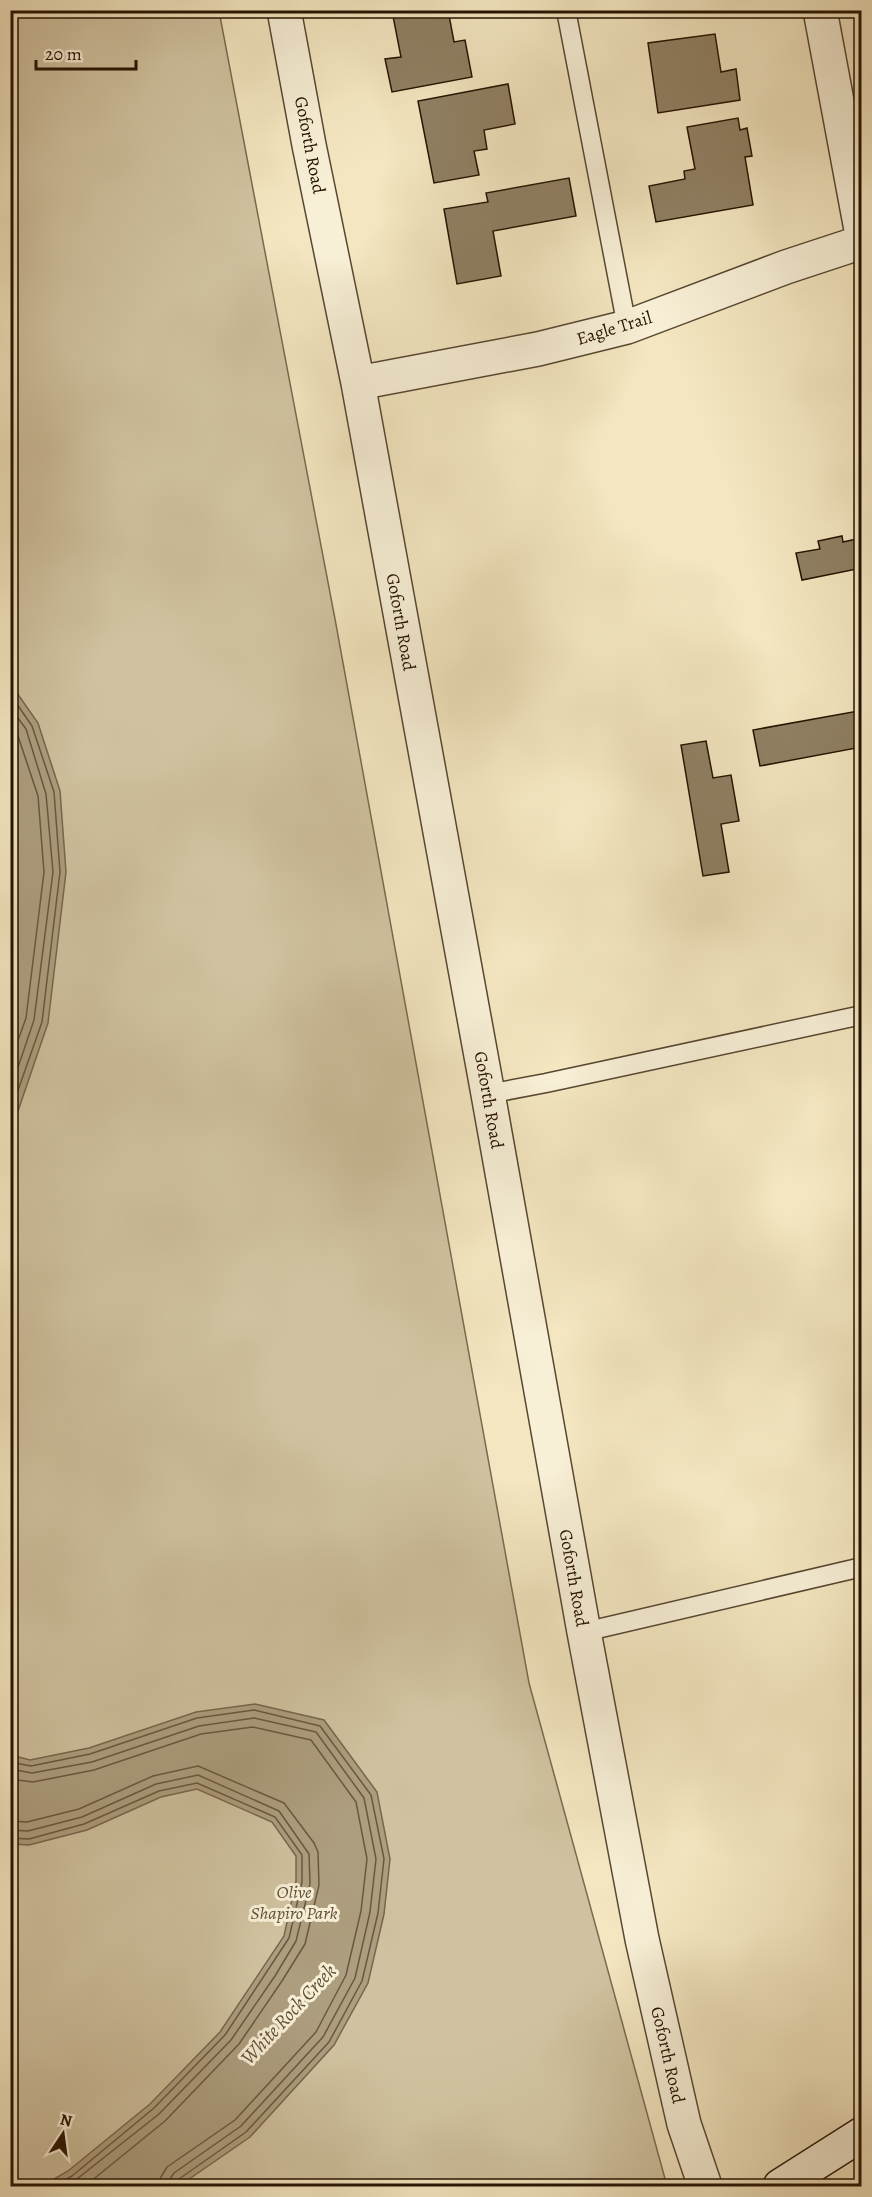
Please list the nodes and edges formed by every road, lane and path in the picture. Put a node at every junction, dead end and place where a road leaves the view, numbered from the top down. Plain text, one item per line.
1 (284, 10) edge
2 (566, 10) edge
3 (820, 10) edge
4 (861, 235) edge
5 (861, 242) edge
6 (627, 327) junction
7 (357, 382) junction
8 (861, 1015) edge
9 (488, 1094) junction
10 (861, 1567) edge
11 (584, 1632) junction
12 (861, 2134) edge
13 (705, 2187) edge
14 (780, 2187) edge

1 - 7 street, Goforth Road
2 - 6 lane
3 - 4 street
5 - 6 street, Eagle Trail
6 - 7 street, Eagle Trail
7 - 9 street, Goforth Road
8 - 9 lane
9 - 11 street, Goforth Road
10 - 11 lane
11 - 13 street, Goforth Road
12 - 14 street

